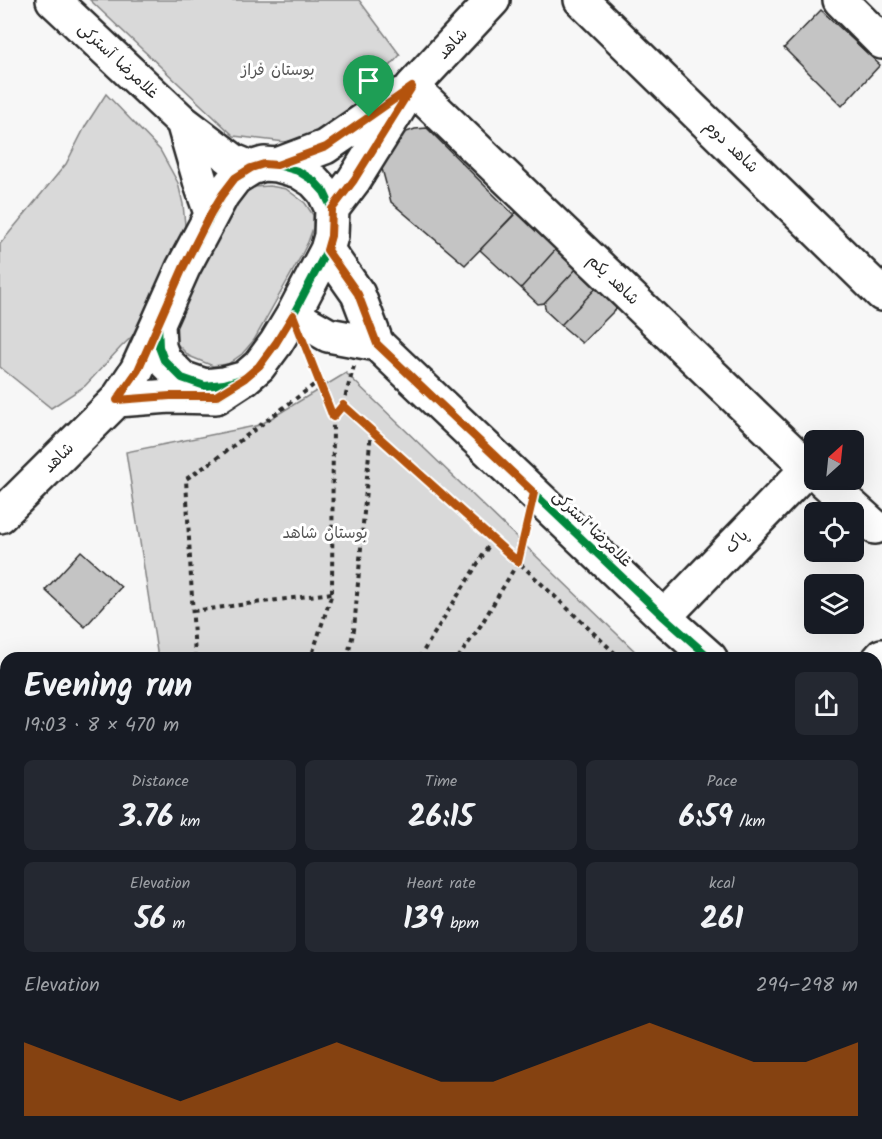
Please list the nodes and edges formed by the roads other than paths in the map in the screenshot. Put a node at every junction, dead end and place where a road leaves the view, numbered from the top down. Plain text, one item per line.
1 (53, 0) edge
2 (493, 0) edge
3 (580, 0) edge
4 (840, 0) edge
5 (882, 42) edge
6 (412, 87) junction
7 (183, 122) junction
8 (264, 166) junction
9 (332, 209) junction
10 (211, 213) junction
11 (327, 250) junction
12 (882, 294) edge
13 (293, 315) junction
14 (158, 324) junction
15 (369, 343) junction
16 (245, 378) junction
17 (117, 400) junction
18 (804, 462) edge
19 (804, 483) edge
20 (834, 490) edge
21 (0, 516) edge
22 (875, 527) dead end
23 (664, 617) junction
24 (703, 652) edge

1 - 7 street, غلامرضا آسترکی
2 - 6 street, شاهد
3 - 12 street, شاهد دوم
4 - 5 street
6 - 8 street, شاهد
6 - 9 street, شاهد
6 - 18 street, شاهد یکم
7 - 8 street, غلامرضا آسترکی
7 - 10 street
8 - 9 street, غلامرضا آسترکی
8 - 10 street, شاهد
9 - 11 street
10 - 14 street, شاهد
11 - 13 street
11 - 15 street
13 - 15 street
13 - 16 street
14 - 16 street
14 - 17 street, شاهد
15 - 23 street, غلامرضا آسترکی
16 - 17 street
17 - 21 street, شاهد
19 - 23 street, پاک
20 - 22 street, شاهد یکم
23 - 24 street, غلامرضا آسترکی

